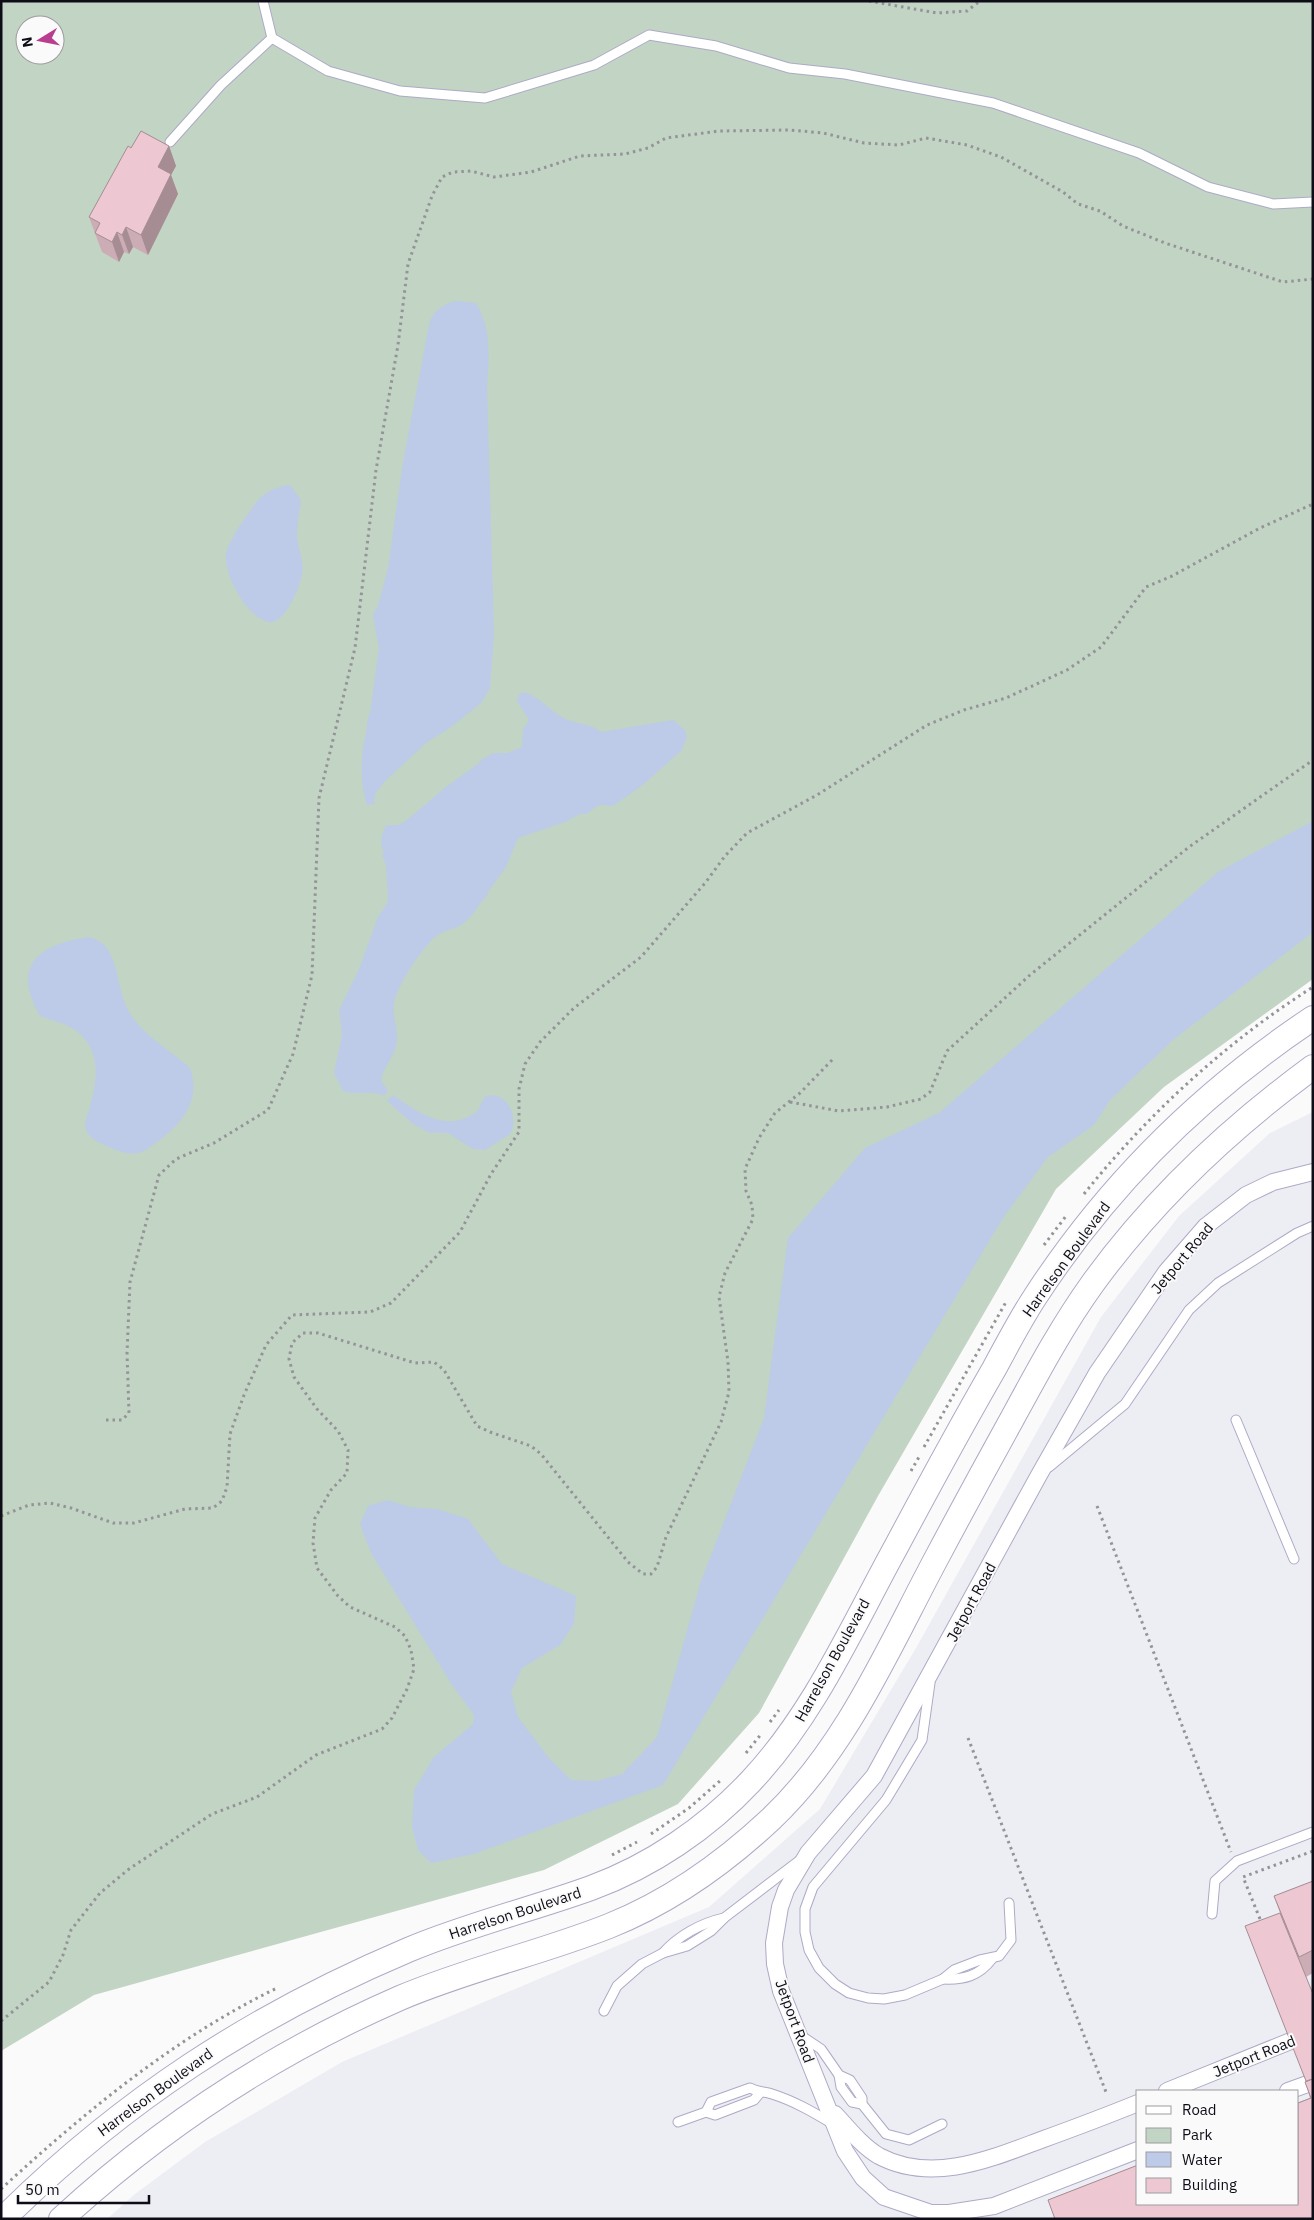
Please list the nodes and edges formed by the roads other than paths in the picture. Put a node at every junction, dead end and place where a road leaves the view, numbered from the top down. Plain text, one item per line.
1 (263, 1) edge
2 (272, 38) junction
3 (170, 142) dead end
4 (1313, 202) edge
5 (1313, 1018) edge
6 (1313, 1066) edge
7 (1313, 1172) edge
8 (1313, 1226) edge
9 (1236, 1420) dead end
10 (1039, 1475) junction
11 (1294, 1559) dead end
12 (931, 1675) junction
13 (1313, 1832) edge
14 (808, 1854) junction
15 (1009, 1903) dead end
16 (1212, 1914) dead end
17 (604, 2010) dead end
18 (1313, 2032) edge
19 (798, 2033) junction
20 (1313, 2082) edge
21 (1169, 2090) edge
22 (1291, 2090) edge
23 (759, 2094) junction
24 (825, 2102) junction
25 (1136, 2104) edge
26 (706, 2112) junction
27 (678, 2122) dead end
28 (834, 2124) junction
29 (942, 2124) dead end
30 (1136, 2151) edge
31 (929, 2216) edge
32 (4, 2219) edge
33 (61, 2219) edge

1 - 2 lane
2 - 3 lane
2 - 4 lane
5 - 32 main road, Harrelson Boulevard
6 - 33 main road
7 - 10 street, Jetport Road
8 - 10 lane
9 - 11 lane
10 - 12 street, Jetport Road
12 - 14 street, Jetport Road
12 - 15 lane
13 - 16 lane
14 - 17 lane
14 - 19 street, Jetport Road
18 - 21 street, Jetport Road
19 - 24 street, Jetport Road
19 - 29 lane
20 - 22 street
23 - 26 lane
23 - 26 lane
23 - 28 lane
24 - 25 street, Jetport Road
24 - 28 street, Jetport Road
26 - 27 lane
28 - 31 street, Jetport Road
30 - 31 street, Jetport Road

